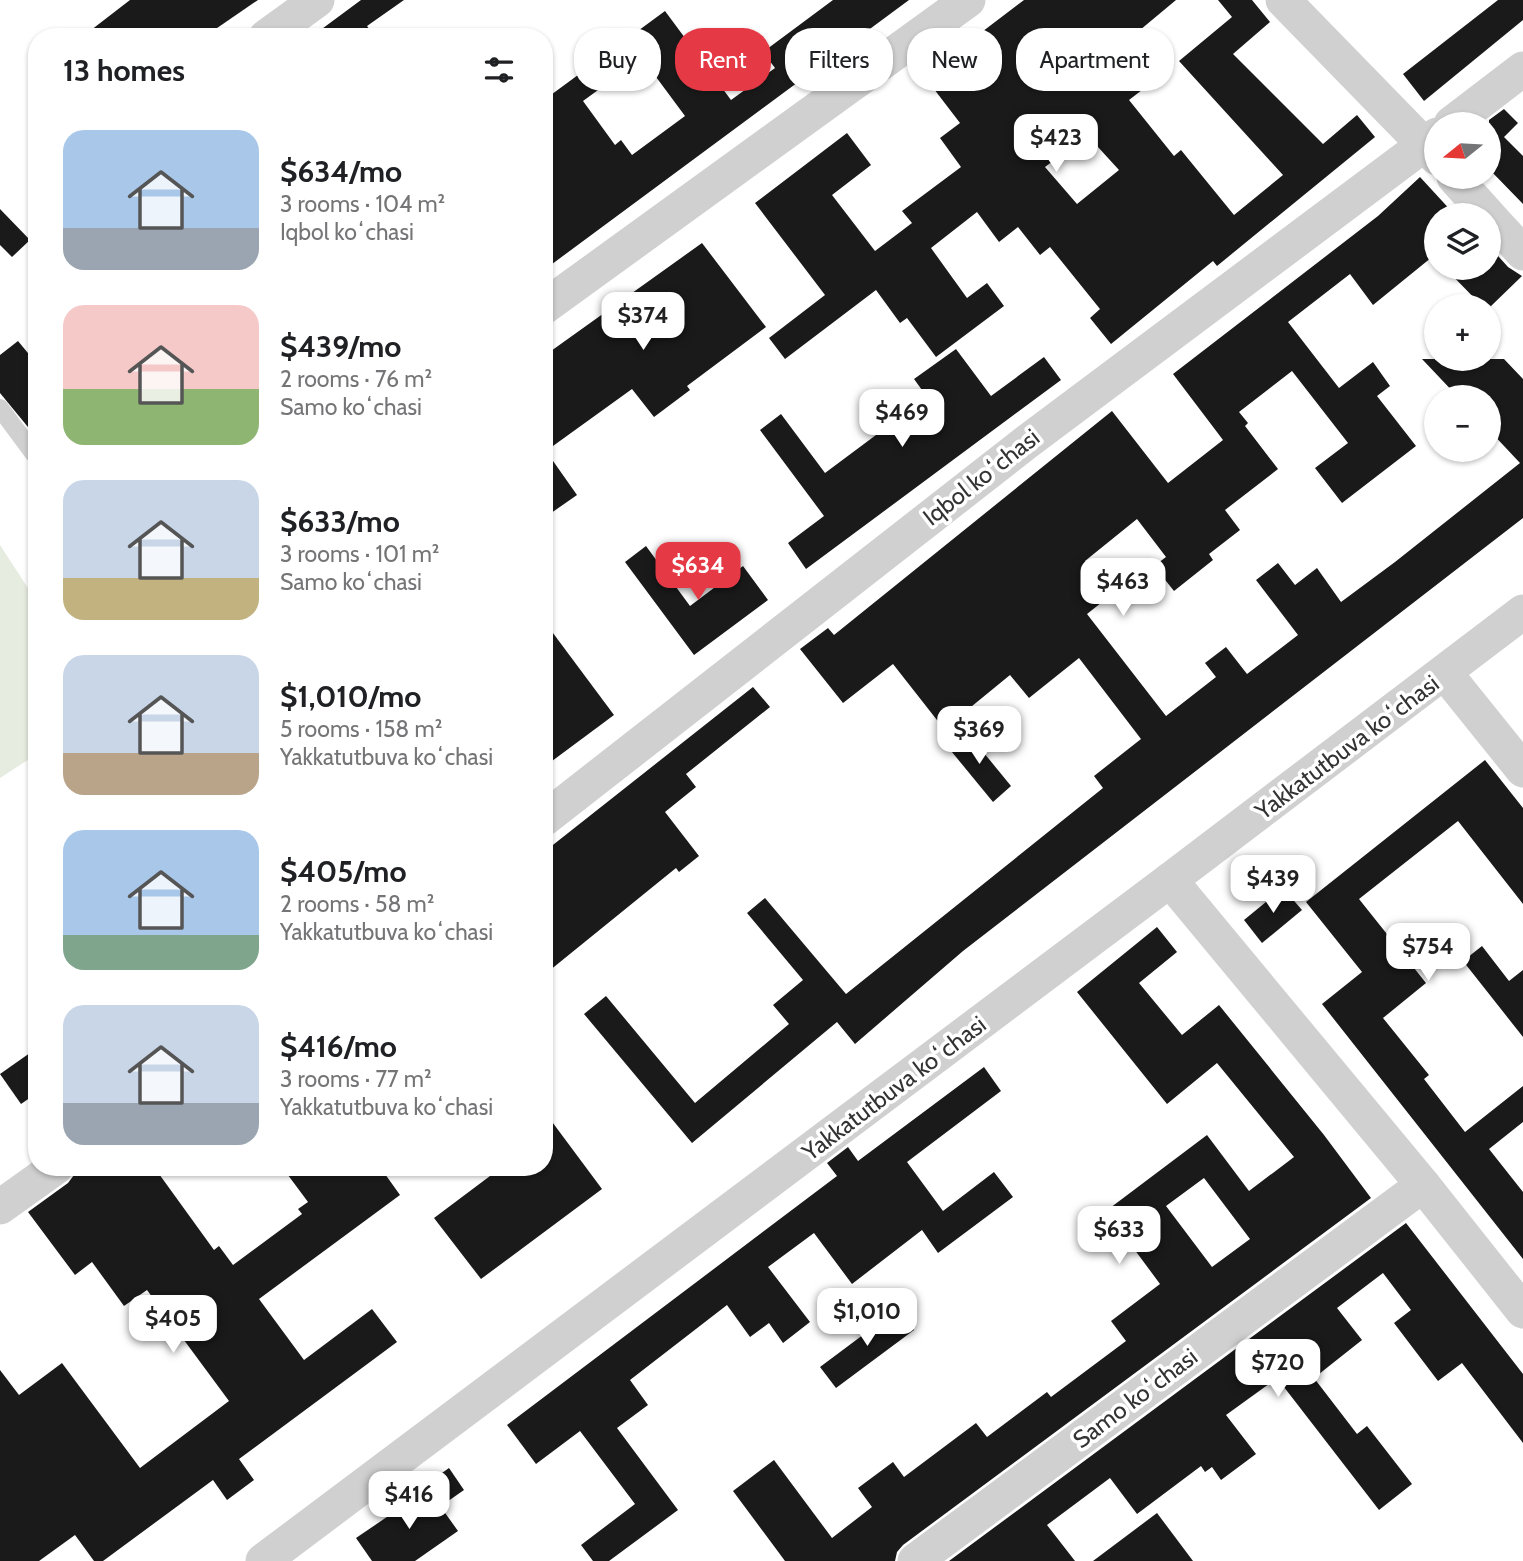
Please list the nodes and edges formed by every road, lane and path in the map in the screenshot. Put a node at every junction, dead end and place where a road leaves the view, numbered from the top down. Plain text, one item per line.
1 (317, 0) edge
2 (968, 0) edge
3 (1283, 0) edge
4 (278, 28) edge
5 (1523, 69) edge
6 (1471, 112) edge
7 (1424, 128) edge
8 (1424, 150) edge
9 (1465, 189) edge
10 (1477, 203) edge
11 (1501, 229) edge
12 (1523, 253) edge
13 (553, 300) edge
14 (0, 408) edge
15 (28, 446) edge
16 (1523, 612) edge
17 (1445, 673) junction
18 (1523, 770) edge
19 (553, 812) edge
20 (1170, 880) junction
21 (43, 1176) edge
22 (1423, 1185) junction
23 (0, 1207) edge
24 (1523, 1311) edge
25 (263, 1561) edge
26 (915, 1561) edge

1 - 4 street
2 - 13 street
3 - 7 street
5 - 6 street, Iqbol koʻchasi
8 - 19 street, Iqbol koʻchasi
9 - 10 street
11 - 12 street
14 - 15 lane
16 - 17 street, Yakkatutbuva koʻchasi
17 - 18 street
17 - 20 street, Yakkatutbuva koʻchasi
20 - 22 street
20 - 25 street, Yakkatutbuva koʻchasi
21 - 23 street
22 - 24 street
22 - 26 street, Samo koʻchasi

